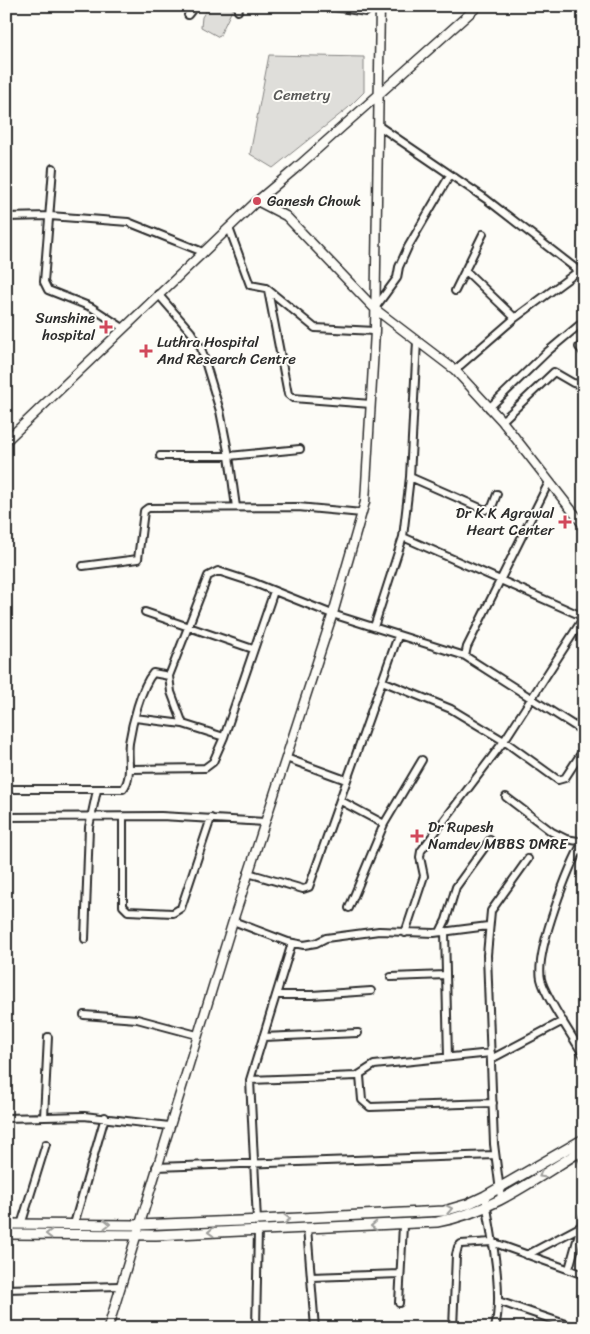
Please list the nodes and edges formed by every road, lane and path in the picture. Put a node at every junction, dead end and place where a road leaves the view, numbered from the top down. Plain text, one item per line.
1 (194, 6) edge
2 (328, 6) edge
3 (380, 6) edge
4 (478, 6) edge
5 (366, 12) dead end
6 (188, 15) dead end
7 (379, 94) junction
8 (379, 126) junction
9 (53, 168) dead end
10 (450, 175) junction
11 (257, 201) junction
12 (50, 216) junction
13 (6, 217) edge
14 (229, 228) junction
15 (483, 234) dead end
16 (203, 252) junction
17 (581, 269) edge
18 (465, 270) junction
19 (268, 290) junction
20 (455, 290) dead end
21 (158, 294) junction
22 (375, 309) junction
23 (515, 318) junction
24 (584, 321) edge
25 (123, 328) junction
26 (376, 331) junction
27 (417, 341) junction
28 (579, 347) dead end
29 (584, 353) edge
30 (455, 370) junction
31 (583, 385) edge
32 (371, 404) junction
33 (489, 408) junction
34 (502, 421) junction
35 (6, 441) edge
36 (300, 449) dead end
37 (160, 456) dead end
38 (229, 456) junction
39 (410, 477) junction
40 (549, 482) junction
41 (497, 494) dead end
42 (236, 507) junction
43 (362, 513) junction
44 (584, 526) edge
45 (403, 537) junction
46 (83, 566) dead end
47 (500, 578) junction
48 (274, 591) junction
49 (145, 612) dead end
50 (332, 614) junction
51 (584, 617) edge
52 (188, 627) junction
53 (374, 627) junction
54 (398, 636) junction
55 (253, 649) junction
56 (465, 656) junction
57 (170, 676) junction
58 (382, 681) junction
59 (533, 699) junction
60 (584, 716) edge
61 (135, 718) junction
62 (183, 724) junction
63 (577, 727) junction
64 (584, 732) edge
65 (224, 737) junction
66 (504, 741) junction
67 (584, 749) edge
68 (286, 758) junction
69 (422, 760) dead end
70 (129, 769) junction
71 (346, 780) junction
72 (6, 789) edge
73 (97, 790) junction
74 (506, 797) dead end
75 (341, 801) junction
76 (6, 817) edge
77 (123, 817) junction
78 (91, 818) junction
79 (211, 818) junction
80 (265, 822) junction
81 (384, 824) junction
82 (490, 840) dead end
83 (583, 841) edge
84 (528, 859) dead end
85 (248, 873) junction
86 (350, 908) dead end
87 (233, 921) junction
88 (488, 926) junction
89 (442, 931) junction
90 (405, 933) junction
91 (85, 939) dead end
92 (292, 943) junction
93 (446, 975) junction
94 (391, 977) dead end
95 (371, 990) dead end
96 (276, 995) junction
97 (84, 1014) dead end
98 (563, 1021) junction
99 (358, 1033) dead end
100 (198, 1035) junction
101 (48, 1037) dead end
102 (263, 1037) junction
103 (491, 1056) junction
104 (584, 1056) edge
105 (448, 1057) junction
106 (360, 1076) junction
107 (250, 1080) junction
108 (492, 1103) junction
109 (44, 1117) junction
110 (105, 1117) junction
111 (6, 1118) edge
112 (169, 1126) junction
113 (584, 1139) edge
114 (46, 1144) dead end
115 (495, 1154) junction
116 (582, 1154) edge
117 (256, 1163) junction
118 (156, 1167) junction
119 (499, 1189) junction
120 (485, 1196) junction
121 (501, 1199) junction
122 (487, 1206) junction
123 (584, 1214) edge
124 (257, 1221) junction
125 (6, 1224) edge
126 (21, 1224) junction
127 (74, 1224) junction
128 (403, 1224) junction
129 (138, 1225) junction
130 (580, 1227) junction
131 (307, 1228) junction
132 (258, 1230) junction
133 (6, 1234) edge
134 (135, 1235) junction
135 (492, 1242) junction
136 (527, 1255) junction
137 (569, 1270) junction
138 (400, 1274) junction
139 (584, 1275) edge
140 (311, 1277) junction
141 (120, 1286) junction
142 (6, 1289) edge
143 (498, 1301) junction
144 (399, 1302) dead end
145 (6, 1324) edge
146 (9, 1328) edge
147 (108, 1328) edge
148 (256, 1328) edge
149 (315, 1328) edge
150 (453, 1328) edge
151 (495, 1328) edge
152 (577, 1328) edge

1 - 6 street
2 - 5 street
3 - 7 street
4 - 7 street
7 - 8 street
7 - 11 street
8 - 10 street
8 - 22 street
9 - 12 street
10 - 17 street
10 - 22 street
11 - 14 street
11 - 22 street
12 - 13 street
12 - 16 street
12 - 25 street
14 - 16 street
14 - 19 street
15 - 18 street
16 - 21 street
17 - 23 street
18 - 20 street
18 - 23 street
19 - 26 street
19 - 32 street
21 - 25 street
21 - 38 street
22 - 26 street
22 - 27 street
23 - 30 street
24 - 33 street
25 - 35 street
26 - 32 street
27 - 30 street
27 - 39 street
28 - 29 street
30 - 33 street
31 - 34 street
32 - 43 street
33 - 34 street
34 - 40 street
36 - 38 street
37 - 38 street
38 - 42 street
39 - 41 street
39 - 45 street
40 - 44 street
40 - 47 street
42 - 43 street
42 - 46 street
43 - 50 street
45 - 47 street
45 - 53 street
47 - 51 street
47 - 56 street
48 - 50 street
48 - 52 street
48 - 55 street
49 - 52 street
50 - 53 street
50 - 68 street
51 - 59 street
52 - 55 street
52 - 57 street
53 - 54 street
54 - 56 street
54 - 58 street
55 - 65 street
56 - 59 street
57 - 61 street
57 - 62 street
58 - 66 street
58 - 71 street
59 - 63 street
59 - 66 street
60 - 63 street
61 - 62 street
61 - 70 street
62 - 65 street
63 - 64 street
65 - 70 street
66 - 67 street
66 - 90 street
68 - 71 street
68 - 80 street
69 - 81 street
70 - 73 street
71 - 75 street
72 - 73 street
73 - 78 street
74 - 83 street
75 - 81 street
75 - 85 street
76 - 78 street
77 - 78 street
77 - 79 street
77 - 79 street
78 - 91 street
79 - 80 street
80 - 85 street
81 - 86 street
82 - 89 street
83 - 98 street
84 - 88 street
85 - 87 street
87 - 92 street
87 - 100 street
88 - 89 street
88 - 103 street
89 - 90 street
89 - 93 street
90 - 92 street
92 - 96 street
93 - 94 street
93 - 105 street
95 - 96 street
96 - 102 street
97 - 100 street
98 - 103 street
98 - 104 street
99 - 102 street
100 - 112 street
101 - 109 street
102 - 107 street
103 - 105 street
103 - 108 street
105 - 106 street
106 - 107 street
106 - 108 street
107 - 117 street
108 - 115 street
109 - 110 street
109 - 111 street
110 - 112 street
110 - 127 street
112 - 118 street
113 - 119 main road
114 - 126 street
115 - 117 street
115 - 119 street
116 -> 121 main road
117 - 118 street
117 - 124 street
118 - 129 street
119 - 120 main road
119 - 121 street
120 - 122 street
124 -> 120 main road
121 - 122 main road
122 - 128 main road
122 - 135 street
123 - 130 street
124 - 129 main road
125 - 126 main road
126 - 127 main road
127 -> 129 main road
128 -> 131 main road
128 - 138 street
129 - 134 street
130 - 136 street
130 - 137 street
131 - 132 main road
131 - 140 street
132 -> 134 main road
132 - 148 street
134 -> 133 main road
134 - 141 street
135 - 136 street
135 - 143 street
135 - 150 street
136 - 137 street
137 - 139 street
138 - 140 street
138 - 144 street
140 - 149 street
141 - 142 street
141 - 147 street
143 - 151 street
143 - 152 street
145 - 146 street

